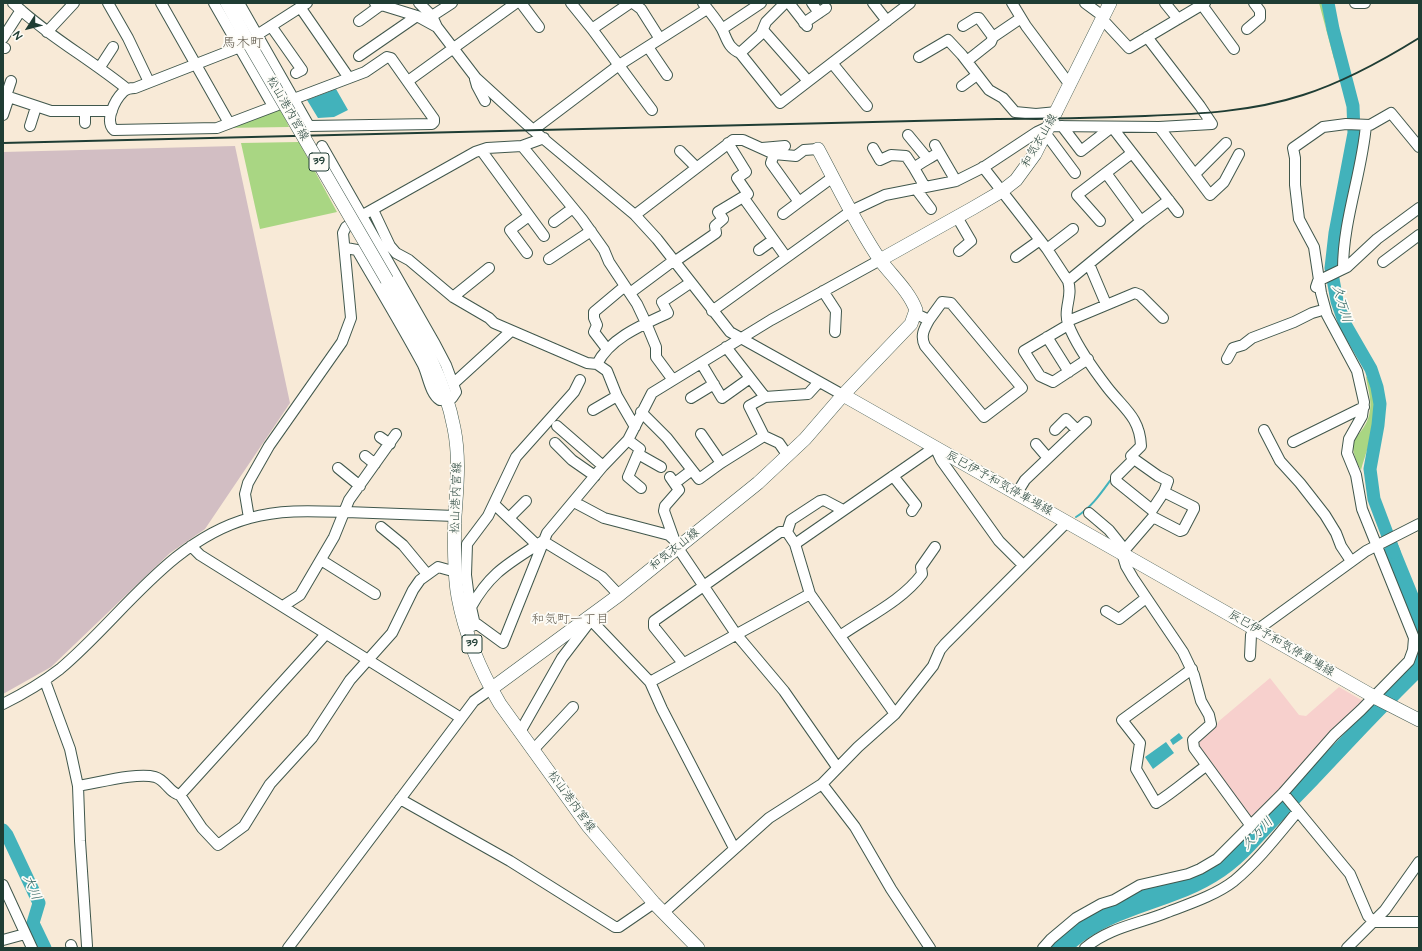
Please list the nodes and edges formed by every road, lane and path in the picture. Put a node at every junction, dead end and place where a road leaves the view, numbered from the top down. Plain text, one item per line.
1 (74, 3) edge
2 (108, 3) edge
3 (161, 3) edge
4 (214, 3) edge
5 (227, 3) edge
6 (239, 3) edge
7 (419, 3) edge
8 (452, 3) edge
9 (516, 3) edge
10 (521, 3) edge
11 (571, 3) edge
12 (630, 3) edge
13 (633, 3) edge
14 (761, 3) edge
15 (785, 3) edge
16 (789, 3) edge
17 (812, 3) edge
18 (873, 3) edge
19 (910, 3) edge
20 (1012, 3) edge
21 (1085, 3) edge
22 (1110, 3) edge
23 (1165, 3) edge
24 (1254, 3) edge
25 (1355, 3) edge
26 (1365, 3) edge
27 (378, 4) edge
28 (304, 5) edge
29 (1200, 5) edge
30 (705, 6) edge
31 (17, 7) edge
32 (417, 16) junction
33 (432, 16) junction
34 (1021, 18) junction
35 (1103, 18) junction
36 (1178, 19) junction
37 (359, 21) dead end
38 (887, 21) junction
39 (271, 26) junction
40 (964, 26) dead end
41 (437, 27) junction
42 (540, 27) dead end
43 (1247, 28) dead end
44 (592, 29) junction
45 (722, 29) junction
46 (763, 30) junction
47 (47, 32) junction
48 (993, 37) junction
49 (1148, 37) junction
50 (3, 38) edge
51 (660, 39) junction
52 (249, 42) junction
53 (112, 47) dead end
54 (648, 47) junction
55 (1234, 48) dead end
56 (453, 50) junction
57 (740, 53) junction
58 (359, 56) dead end
59 (919, 57) dead end
60 (967, 61) junction
61 (832, 63) junction
62 (196, 64) junction
63 (620, 65) junction
64 (100, 67) junction
65 (296, 73) dead end
66 (977, 75) junction
67 (667, 76) dead end
68 (349, 78) junction
69 (476, 78) junction
70 (10, 81) dead end
71 (408, 81) junction
72 (808, 81) junction
73 (149, 82) junction
74 (1070, 85) junction
75 (962, 86) dead end
76 (127, 89) junction
77 (6, 96) edge
78 (293, 98) junction
79 (485, 101) dead end
80 (273, 106) junction
81 (867, 106) dead end
82 (36, 107) junction
83 (652, 110) dead end
84 (85, 111) junction
85 (112, 111) junction
86 (1057, 112) junction
87 (3, 115) edge
88 (85, 123) dead end
89 (229, 123) junction
90 (1365, 124) junction
91 (30, 126) dead end
92 (1112, 127) junction
93 (1159, 127) junction
94 (1053, 129) junction
95 (533, 130) junction
96 (908, 135) dead end
97 (544, 138) junction
98 (728, 143) junction
99 (1226, 143) dead end
100 (322, 146) dead end
101 (522, 146) junction
102 (785, 146) dead end
103 (1419, 147) edge
104 (762, 148) junction
105 (873, 148) dead end
106 (818, 149) joint
107 (481, 150) junction
108 (680, 151) dead end
109 (1132, 153) junction
110 (774, 154) junction
111 (1240, 154) dead end
112 (927, 158) junction
113 (696, 167) junction
114 (983, 167) junction
115 (914, 168) junction
116 (1076, 173) dead end
117 (1106, 173) junction
118 (1195, 174) junction
119 (833, 178) junction
120 (956, 181) junction
121 (921, 188) junction
122 (1002, 191) junction
123 (743, 198) junction
124 (1169, 200) junction
125 (799, 202) junction
126 (573, 208) junction
127 (1419, 208) edge
128 (931, 209) dead end
129 (373, 210) junction
130 (851, 211) junction
131 (1178, 212) dead end
132 (783, 214) dead end
133 (635, 215) junction
134 (361, 216) junction
135 (529, 216) junction
136 (957, 217) junction
137 (1100, 221) dead end
138 (1141, 221) junction
139 (554, 222) dead end
140 (1073, 229) dead end
141 (591, 231) junction
142 (1419, 234) edge
143 (544, 236) dead end
144 (773, 240) junction
145 (1040, 240) junction
146 (346, 248) junction
147 (1047, 249) junction
148 (759, 250) dead end
149 (959, 251) dead end
150 (527, 253) dead end
151 (786, 257) junction
152 (1016, 257) dead end
153 (549, 259) dead end
154 (880, 260) junction
155 (674, 262) junction
156 (1383, 262) dead end
157 (1089, 264) junction
158 (488, 268) dead end
159 (1342, 270) junction
160 (1320, 280) junction
161 (1068, 281) junction
162 (690, 283) junction
163 (627, 290) junction
164 (823, 291) junction
165 (453, 297) junction
166 (1106, 304) junction
167 (712, 311) junction
168 (1319, 311) junction
169 (916, 314) junction
170 (1163, 318) dead end
171 (929, 320) junction
172 (646, 323) junction
173 (1068, 323) junction
174 (511, 331) junction
175 (835, 332) dead end
176 (1336, 334) junction
177 (1047, 337) junction
178 (741, 338) junction
179 (726, 346) junction
180 (607, 349) junction
181 (1088, 359) junction
182 (1228, 359) dead end
183 (701, 362) junction
184 (597, 364) junction
185 (1069, 372) junction
186 (750, 378) junction
187 (580, 380) dead end
188 (673, 380) junction
189 (820, 382) junction
190 (454, 383) junction
191 (714, 384) junction
192 (843, 395) junction
193 (617, 396) junction
194 (765, 397) junction
195 (692, 398) dead end
196 (448, 399) junction
197 (1364, 407) junction
198 (593, 410) dead end
199 (642, 412) junction
200 (1086, 422) dead end
201 (557, 426) dead end
202 (634, 427) junction
203 (1055, 430) dead end
204 (1077, 430) junction
205 (1264, 430) dead end
206 (396, 434) dead end
207 (701, 434) dead end
208 (764, 436) junction
209 (380, 437) dead end
210 (628, 440) junction
211 (1293, 442) dead end
212 (555, 443) dead end
213 (390, 444) junction
214 (1036, 444) dead end
215 (934, 447) junction
216 (638, 454) junction
217 (365, 456) dead end
218 (788, 456) junction
219 (1048, 458) junction
220 (1134, 460) junction
221 (721, 463) junction
222 (375, 464) junction
223 (603, 466) junction
224 (661, 467) dead end
225 (338, 468) dead end
226 (692, 470) junction
227 (595, 476) junction
228 (893, 476) junction
229 (360, 486) junction
230 (641, 488) dead end
231 (1164, 492) junction
232 (1017, 494) junction
233 (526, 501) dead end
234 (574, 502) junction
235 (494, 504) junction
236 (843, 510) junction
237 (344, 512) junction
238 (912, 512) dead end
239 (1089, 513) dead end
240 (1152, 513) junction
241 (455, 516) junction
242 (510, 517) junction
243 (249, 518) junction
244 (1067, 522) junction
245 (1419, 524) edge
246 (381, 528) dead end
247 (787, 532) junction
248 (540, 543) junction
249 (677, 544) junction
250 (794, 544) junction
251 (1377, 544) junction
252 (191, 546) junction
253 (935, 547) dead end
254 (1123, 551) junction
255 (321, 560) junction
256 (1351, 561) junction
257 (1023, 565) junction
258 (456, 572) junction
259 (427, 574) junction
260 (703, 585) junction
261 (374, 594) dead end
262 (810, 594) junction
263 (619, 595) junction
264 (1146, 598) junction
265 (283, 606) junction
266 (471, 607) junction
267 (1106, 611) dead end
268 (589, 619) junction
269 (471, 627) junction
270 (1257, 630) junction
271 (326, 634) junction
272 (736, 634) junction
273 (840, 636) junction
274 (1250, 656) dead end
275 (367, 660) junction
276 (683, 663) junction
277 (1192, 669) junction
278 (45, 680) junction
279 (650, 682) junction
280 (491, 689) junction
281 (1376, 698) junction
282 (3, 704) edge
283 (574, 707) dead end
284 (895, 714) junction
285 (461, 718) junction
286 (1419, 720) edge
287 (520, 732) junction
288 (533, 750) junction
289 (1206, 766) junction
290 (837, 767) junction
291 (822, 784) junction
292 (78, 786) junction
293 (1284, 794) junction
294 (180, 795) junction
295 (400, 799) junction
296 (1297, 810) junction
297 (1251, 826) junction
298 (734, 848) junction
299 (1419, 862) edge
300 (3, 885) edge
301 (654, 903) junction
302 (663, 913) junction
303 (1374, 922) junction
304 (1419, 922) edge
305 (25, 934) junction
306 (3, 940) edge
307 (87, 946) dead end
308 (695, 947) edge
309 (32, 948) edge
310 (288, 948) edge
311 (930, 948) edge
312 (1043, 948) edge
313 (1085, 948) edge
314 (1347, 948) edge

1 - 47 street
2 - 73 street
3 - 62 street
4 - 52 street
5 - 52 main road, 松山港内宮線 / 39
6 - 52 street
7 - 33 street
8 - 33 street
9 - 56 street
10 - 42 street
11 - 44 street
12 - 44 street
13 - 51 street
14 - 45 street
15 - 46 street
16 - 17 street
18 - 38 street
19 - 38 street
20 - 34 street
21 - 35 street
22 - 35 main road, 和気衣山線
23 - 36 street
24 - 43 street
25 - 26 street
27 - 32 street
27 - 37 street
28 - 39 street
28 - 68 street
29 - 36 street
29 - 55 street
30 - 45 street
30 - 51 street
31 - 47 street
31 - 50 street
32 - 41 street
32 - 58 street
33 - 41 street
34 - 48 street
34 - 74 street
35 - 49 street
35 - 74 main road, 和気衣山線
36 - 49 street
38 - 61 street
39 - 52 street
39 - 65 street
40 - 48 street
41 - 56 street
44 - 63 street
45 - 57 street
46 - 57 street
46 - 72 street
47 - 64 street
48 - 60 street
49 - 93 street
51 - 54 street
52 - 62 street
52 - 78 street
52 - 80 street
52 - 196 main road, 松山港内宮線 / 39, bridge
53 - 64 street
54 - 63 street
54 - 67 street
56 - 69 street
56 - 71 street
57 - 72 street
59 - 60 street
60 - 66 street
61 - 72 street
61 - 81 street
62 - 73 street
62 - 89 street
63 - 83 street
63 - 95 street
64 - 76 street
66 - 75 street
66 - 86 street
68 - 71 street
68 - 78 street
69 - 79 street
69 - 95 street
70 - 77 street
71 - 78 street
73 - 76 street
74 - 86 main road, 和気衣山線
76 - 85 street
77 - 82 street
77 - 87 street
78 - 80 street
80 - 89 street
82 - 84 street
82 - 91 street
84 - 85 street
84 - 88 street
85 - 89 street
86 - 94 main road, 和気衣山線
90 - 103 street
90 - 159 street
90 - 160 street
92 - 93 street
92 - 94 street
92 - 94 street
92 - 109 street
93 - 118 street
94 - 114 street
94 - 116 street
94 - 122 main road, 和気衣山線
95 - 97 street
96 - 112 street
97 - 101 street
97 - 133 street
98 - 104 street
98 - 113 street
98 - 123 street
99 - 118 street
100 - 134 street
101 - 107 street
101 - 126 street
102 - 104 street
104 - 110 street
105 - 115 street
106 - 110 street
106 - 119 main road
107 - 129 street
107 - 135 street
108 - 113 street
109 - 117 street
109 - 124 street
110 - 125 street
111 - 118 street
112 - 115 street
112 - 120 street
113 - 133 street
114 - 120 street
114 - 122 street
115 - 121 street
117 - 137 street
117 - 138 street
119 - 125 street
119 - 130 main road
120 - 121 street
121 - 128 street
121 - 130 street
122 - 136 main road, 和気衣山線
122 - 145 street
123 - 144 street
123 - 155 street
124 - 131 street
124 - 138 street
125 - 132 street
126 - 139 street
126 - 141 street
127 - 159 street
129 - 134 street
129 - 165 street
130 - 151 street
130 - 154 main road
133 - 155 street
134 - 146 street
134 - 190 street
135 - 143 street
135 - 150 street
136 - 149 street
136 - 154 main road, 和気衣山線
138 - 157 street
140 - 147 street
141 - 153 street
141 - 163 street
142 - 156 street
144 - 148 street
144 - 151 street
145 - 147 street
145 - 152 street
146 - 196 street
146 - 243 street
147 - 161 street
151 - 167 street
154 - 164 street
154 - 169 main road
155 - 162 street
155 - 163 street
157 - 161 street
157 - 166 street
158 - 165 street
159 - 160 street
160 - 168 street
160 - 176 street
161 - 173 street
162 - 167 street
162 - 172 street
163 - 172 street
163 - 180 street
164 - 175 street
164 - 178 street
165 - 174 street
166 - 170 street
166 - 173 street
167 - 178 street
168 - 176 street
168 - 182 street
169 - 171 street
169 - 192 main road
171 - 171 street
172 - 180 street
172 - 188 street
173 - 177 street
173 - 181 street
174 - 184 street
174 - 190 street
176 - 197 street
177 - 185 street
177 - 185 street
178 - 179 street
178 - 189 street
179 - 183 street
179 - 186 street
180 - 184 street
181 - 185 street
181 - 220 street
183 - 188 street
183 - 191 street
184 - 193 street
186 - 191 street
186 - 194 street
187 - 235 street
188 - 199 street
189 - 192 street
189 - 194 street
190 - 196 street
191 - 195 street
192 - 215 main road, 辰巳伊予和気停車場線
192 - 218 main road, 和気衣山線
193 - 198 street
193 - 202 street
194 - 208 street
196 - 241 main road, 松山港内宮線 / 39
197 - 211 street
197 - 251 street
199 - 202 street
199 - 226 street
200 - 204 street
201 - 223 street
202 - 210 street
203 - 204 street
204 - 219 street
205 - 256 street
206 - 213 street
207 - 221 street
208 - 218 street
208 - 221 street
209 - 213 street
210 - 216 street
210 - 223 street
212 - 227 street
213 - 222 street
214 - 219 street
215 - 228 street
215 - 232 main road, 辰巳伊予和気停車場線
215 - 257 street
216 - 224 street
216 - 230 street
217 - 222 street
218 - 249 main road, 和気衣山線
219 - 232 street
220 - 231 street
220 - 240 street
221 - 226 street
222 - 229 street
223 - 227 street
225 - 229 street
226 - 249 street
227 - 234 street
228 - 236 street
228 - 238 street
229 - 237 street
231 - 240 street
231 - 240 street
232 - 244 main road, 辰巳伊予和気停車場線
233 - 242 street
234 - 248 street
234 - 249 street
235 - 242 street
235 - 266 street
236 - 247 street
236 - 250 street
237 - 241 street
237 - 243 street
237 - 255 street
239 - 254 street
240 - 254 street
241 - 258 main road, 松山港内宮線 / 39
242 - 248 street
243 - 252 street
244 - 254 main road, 辰巳伊予和気停車場線
244 - 257 street
245 - 251 street
246 - 259 street
247 - 250 street
247 - 260 street
248 - 263 street
248 - 266 street
248 - 269 street
249 - 260 street
249 - 263 main road, 和気衣山線
250 - 262 street
251 - 256 street
251 - 281 street
252 - 265 street
252 - 278 street
253 - 273 street
254 - 264 street
254 - 270 main road, 辰巳伊予和気停車場線
255 - 261 street
255 - 265 street
256 - 270 street
257 - 284 street
258 - 259 street
258 - 269 main road, 松山港内宮線 / 39
259 - 275 street
260 - 272 street
260 - 276 street
262 - 272 street
262 - 273 street
263 - 268 main road, 和気衣山線
264 - 267 street
264 - 277 street
265 - 271 street
266 - 269 street
268 - 279 street
268 - 280 main road, 和気衣山線
268 - 287 street
269 - 280 main road, 松山港内宮線 / 39
270 - 274 street
270 - 281 main road, 辰巳伊予和気停車場線
271 - 275 street
271 - 294 street
272 - 276 street
272 - 290 street
273 - 284 street
275 - 285 street
275 - 294 street
276 - 279 street
277 - 289 street
277 - 289 street
278 - 282 street
278 - 292 street
279 - 298 street
280 - 285 street
280 - 287 main road, 松山港内宮線 / 39
281 - 286 main road, 辰巳伊予和気停車場線
281 - 293 street
283 - 288 street
284 - 290 street
285 - 295 street
287 - 288 main road, 松山港内宮線 / 39
288 - 301 main road, 松山港内宮線 / 39
289 - 297 street
290 - 291 street
291 - 298 street
291 - 311 street
292 - 294 street
292 - 307 street
293 - 296 street
293 - 297 street
295 - 301 street
295 - 310 street
296 - 303 street
296 - 313 street
297 - 312 street
298 - 302 street
299 - 303 street
300 - 305 street
301 - 302 main road, 松山港内宮線 / 39
302 - 308 main road, 松山港内宮線 / 39
303 - 304 street
303 - 314 street
305 - 306 street
305 - 309 street

